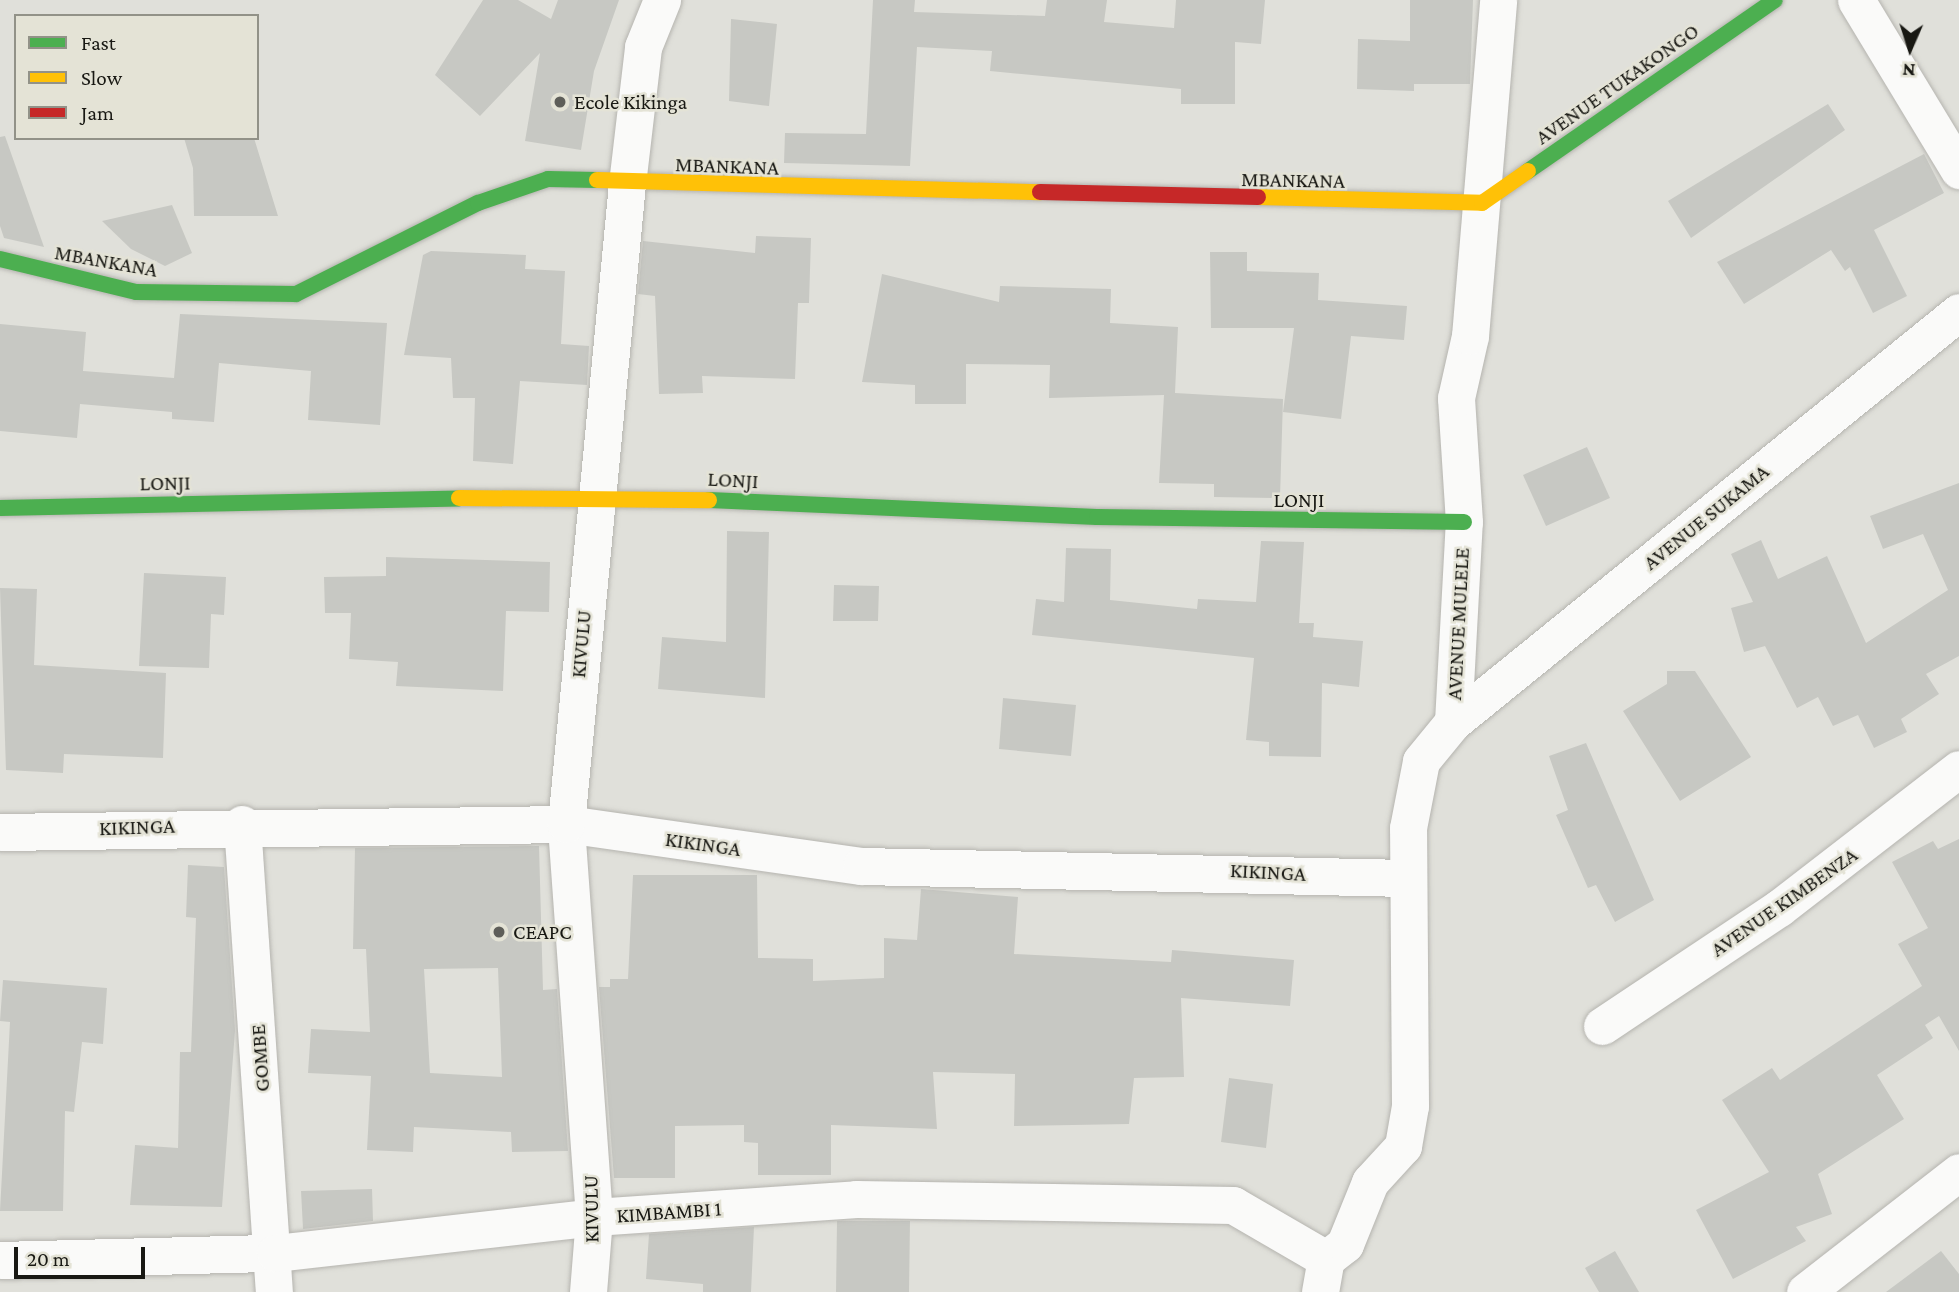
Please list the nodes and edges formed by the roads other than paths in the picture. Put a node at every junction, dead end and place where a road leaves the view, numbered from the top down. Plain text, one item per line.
1 (662, 0) edge
2 (1498, 0) edge
3 (1775, 0) edge
4 (1856, 0) edge
5 (1959, 170) edge
6 (627, 184) junction
7 (1482, 203) junction
8 (0, 260) edge
9 (1959, 312) edge
10 (594, 495) junction
11 (0, 508) edge
12 (1464, 522) junction
13 (1453, 722) junction
14 (1959, 769) edge
15 (242, 824) junction
16 (566, 824) junction
17 (0, 832) edge
18 (1406, 878) junction
19 (1602, 1026) dead end
20 (1959, 1172) edge
21 (594, 1217) junction
22 (275, 1254) junction
23 (0, 1260) edge
24 (1323, 1275) edge
25 (274, 1292) edge
26 (589, 1292) edge
27 (1805, 1292) edge

1 - 6 street, KIVULU
2 - 7 street, AVENUE MULELE
3 - 7 street, AVENUE TUKAKONGO
4 - 5 street
6 - 7 street, MBANKANA
6 - 8 street, MBANKANA
6 - 10 street, KIVULU
7 - 12 street, AVENUE MULELE
9 - 13 street, AVENUE SUKAMA
10 - 11 street, LONJI
10 - 12 street, LONJI
10 - 16 street, KIVULU
12 - 13 street, AVENUE MULELE
13 - 18 street, AVENUE MULELE
14 - 19 street, AVENUE KIMBENZA
15 - 16 street, KIKINGA
15 - 17 street, KIKINGA
15 - 22 street, GOMBE
16 - 18 street, KIKINGA
16 - 21 street, KIVULU
18 - 24 street, AVENUE MULELE
20 - 27 street
21 - 22 street, KIMBAMBI 1
21 - 24 street, KIMBAMBI 1
21 - 26 street, KIVULU
22 - 23 street, KIMBAMBI 1
22 - 25 street, GOMBE

